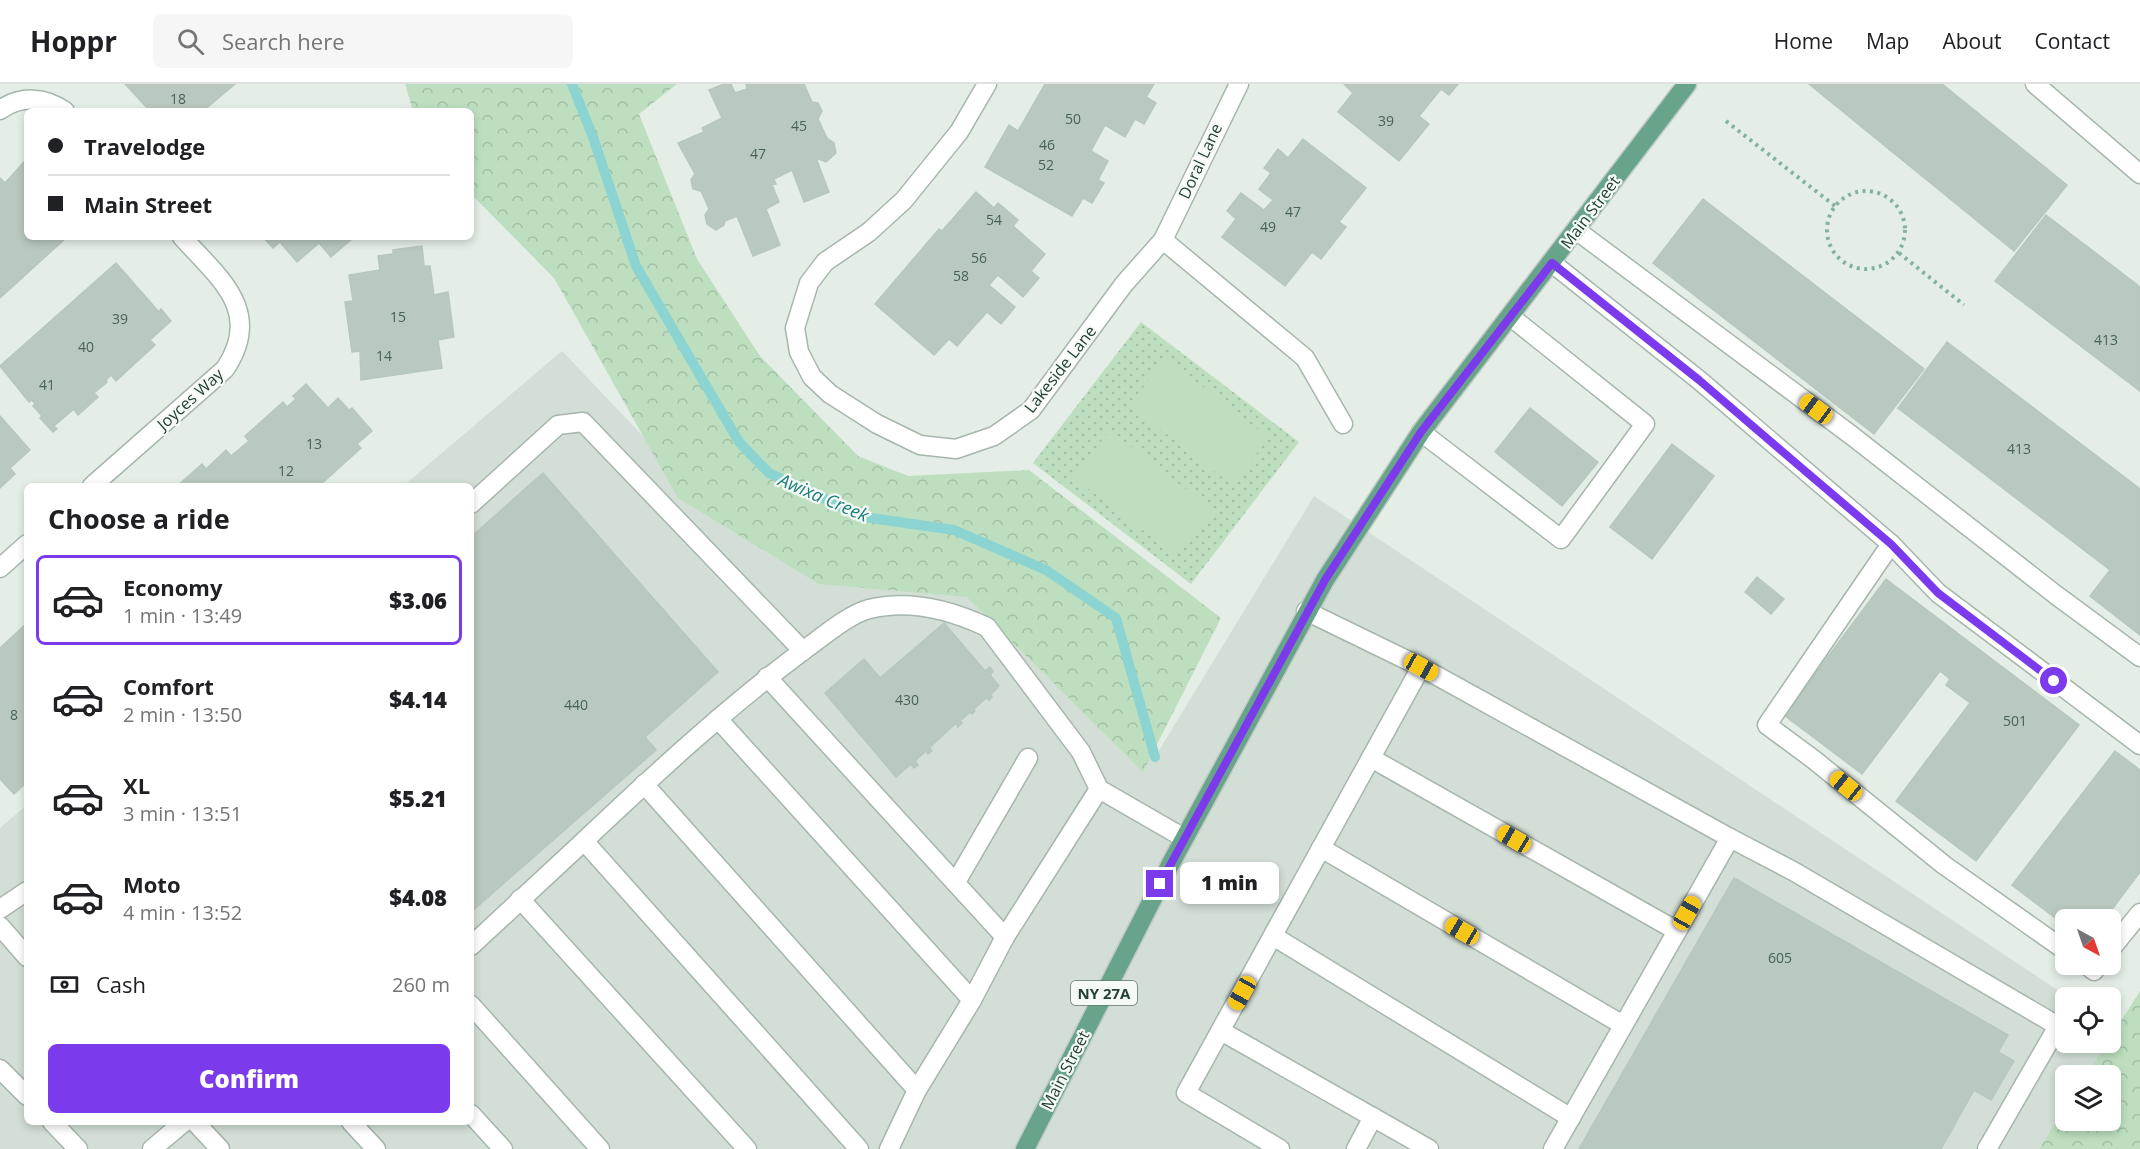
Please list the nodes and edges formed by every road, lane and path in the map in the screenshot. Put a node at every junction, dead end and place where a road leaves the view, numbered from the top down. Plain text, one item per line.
1 (987, 84) edge
2 (1239, 84) edge
3 (1687, 84) edge
4 (2035, 84) edge
5 (61, 108) edge
6 (0, 111) edge
7 (1726, 121) dead end
8 (2140, 174) edge
9 (1835, 206) junction
10 (1576, 230) junction
11 (185, 240) edge
12 (1163, 240) junction
13 (1899, 253) junction
14 (1552, 263) junction
15 (1964, 305) dead end
16 (1511, 317) junction
17 (1343, 424) dead end
18 (1421, 432) junction
19 (96, 483) edge
20 (474, 501) edge
21 (1891, 544) junction
22 (24, 547) edge
23 (0, 568) edge
24 (1306, 611) junction
25 (803, 651) junction
26 (2140, 657) edge
27 (1421, 667) junction
28 (767, 676) junction
29 (718, 719) junction
30 (2140, 745) edge
31 (1028, 758) dead end
32 (1371, 758) junction
33 (644, 784) junction
34 (1099, 789) junction
35 (1184, 838) junction
36 (1730, 838) junction
37 (584, 841) junction
38 (1322, 848) junction
39 (956, 882) junction
40 (24, 893) edge
41 (520, 899) junction
42 (0, 909) edge
43 (2140, 913) edge
44 (0, 926) edge
45 (1677, 931) junction
46 (1273, 936) junction
47 (2121, 936) edge
48 (1005, 937) junction
49 (474, 943) edge
50 (2055, 943) edge
51 (24, 954) edge
52 (972, 1000) junction
53 (474, 1008) edge
54 (1623, 1025) junction
55 (1221, 1031) junction
56 (0, 1069) edge
57 (917, 1090) junction
58 (24, 1093) edge
59 (474, 1117) edge
60 (1373, 1117) junction
61 (1571, 1118) junction
62 (55, 1125) edge
63 (180, 1125) edge
64 (198, 1125) edge
65 (354, 1125) edge
66 (78, 1149) edge
67 (152, 1149) edge
68 (220, 1149) edge
69 (376, 1149) edge
70 (503, 1149) edge
71 (600, 1149) edge
72 (747, 1149) edge
73 (859, 1149) edge
74 (889, 1149) edge
75 (1025, 1149) edge
76 (1280, 1149) edge
77 (1356, 1149) edge
78 (1430, 1149) edge
79 (1553, 1149) edge
80 (1987, 1149) edge

1 - 12 street, Lakeside Lane
2 - 12 street, Doral Lane
3 - 10 main road, Main Street / NY 27A
4 - 8 street
5 - 6 street
7 - 9 path
9 - 13 path
9 - 13 path
10 - 14 main road, Main Street / NY 27A
10 - 26 street
11 - 19 street, Joyces Way
12 - 17 street
13 - 15 path
14 - 16 main road, Main Street / NY 27A
14 - 21 street
16 - 18 main road, Main Street / NY 27A
16 - 18 street
18 - 24 main road, Main Street / NY 27A
20 - 25 street
21 - 30 street
21 - 50 street
22 - 23 street
24 - 27 street
24 - 35 main road, Main Street / NY 27A
25 - 28 street
25 - 34 street
27 - 32 street
27 - 36 street
28 - 29 street
28 - 39 street
29 - 33 street
29 - 52 street
31 - 39 street
32 - 38 street
32 - 45 street
33 - 37 street
33 - 57 street
34 - 35 street
34 - 48 street
35 - 75 main road, Main Street / NY 27A
36 - 45 street
36 - 80 street
37 - 41 street
37 - 73 street
38 - 46 street
38 - 54 street
39 - 48 street
40 - 42 street
41 - 49 street
41 - 72 street
43 - 47 street
44 - 51 street
45 - 54 street
46 - 55 street
46 - 61 street
48 - 52 street
52 - 57 street
53 - 71 street
54 - 61 street
55 - 60 street
55 - 76 street
56 - 58 street
57 - 74 street
59 - 70 street
60 - 77 street
60 - 78 street
61 - 79 street
62 - 66 street
63 - 67 street
64 - 68 street
65 - 69 street

